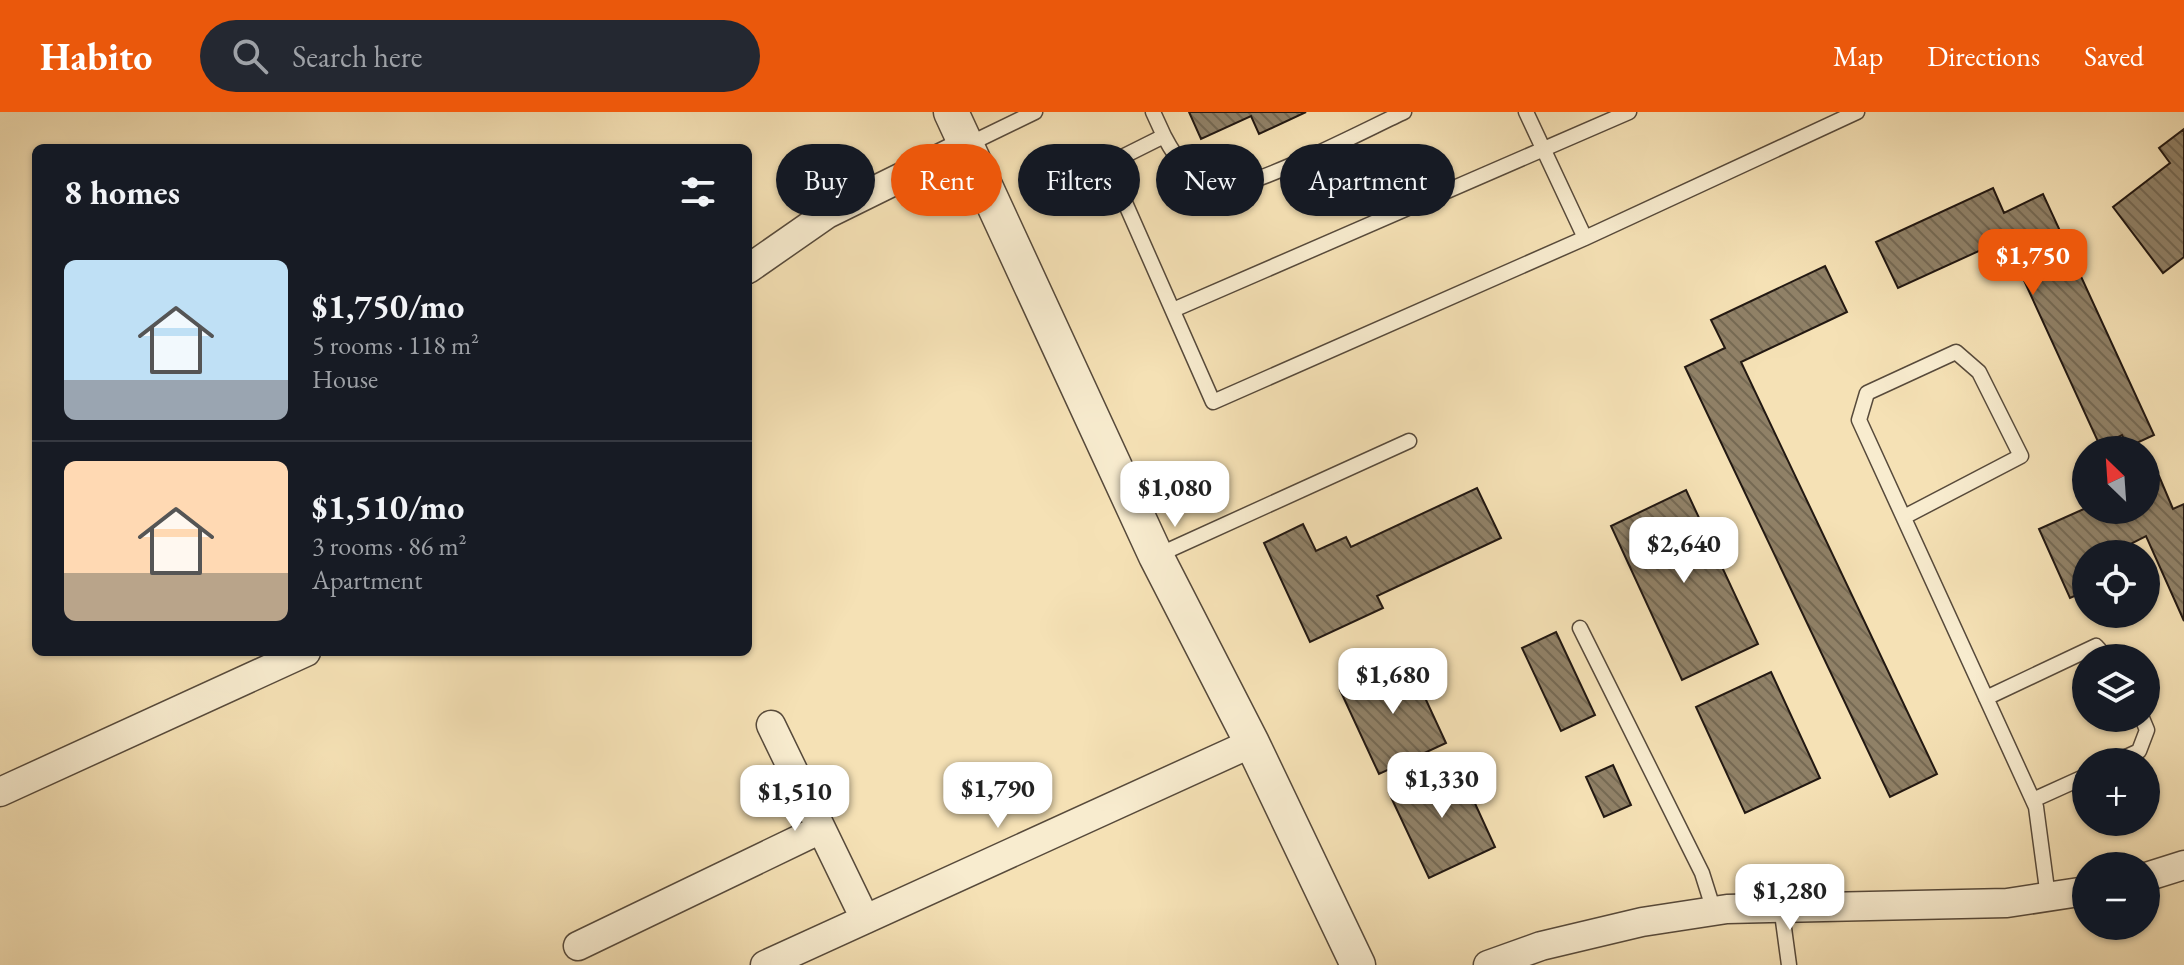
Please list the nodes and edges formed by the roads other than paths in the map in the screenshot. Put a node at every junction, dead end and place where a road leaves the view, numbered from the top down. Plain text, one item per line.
1 (951, 112) edge
2 (1035, 112) edge
3 (1153, 112) edge
4 (1404, 112) edge
5 (1526, 112) edge
6 (1629, 112) edge
7 (1857, 112) edge
8 (1164, 136) junction
9 (967, 144) edge
10 (969, 144) edge
11 (1544, 151) junction
12 (891, 182) edge
13 (1000, 216) edge
14 (1585, 238) junction
15 (752, 266) edge
16 (1173, 310) junction
17 (1409, 441) dead end
18 (1904, 517) junction
19 (1156, 556) junction
20 (1580, 628) dead end
21 (297, 656) edge
22 (2072, 657) edge
23 (1986, 698) junction
24 (771, 725) dead end
25 (1252, 743) junction
26 (2072, 782) edge
27 (0, 792) edge
28 (2033, 800) junction
29 (821, 829) junction
30 (2184, 865) edge
31 (2160, 873) edge
32 (2072, 893) edge
33 (2048, 897) junction
34 (1781, 906) junction
35 (1714, 911) junction
36 (865, 919) junction
37 (578, 946) dead end
38 (765, 965) edge
39 (1358, 965) edge
40 (1488, 965) edge
41 (1789, 965) edge

1 - 9 street
2 - 10 lane
3 - 8 lane
4 - 8 lane
5 - 11 lane
6 - 11 lane
7 - 14 lane
8 - 16 lane
11 - 14 lane
11 - 16 lane
12 - 15 street
13 - 19 street
14 - 16 lane
17 - 19 lane
18 - 18 lane
18 - 23 lane
19 - 25 street
20 - 35 lane
21 - 27 street
22 - 23 lane
23 - 28 lane
24 - 29 street
25 - 36 street
25 - 39 street
26 - 28 lane
28 - 33 lane
29 - 36 street
29 - 37 street
30 - 31 street
32 - 33 street
33 - 34 street
34 - 35 street
34 - 41 lane
35 - 40 street
36 - 38 street

